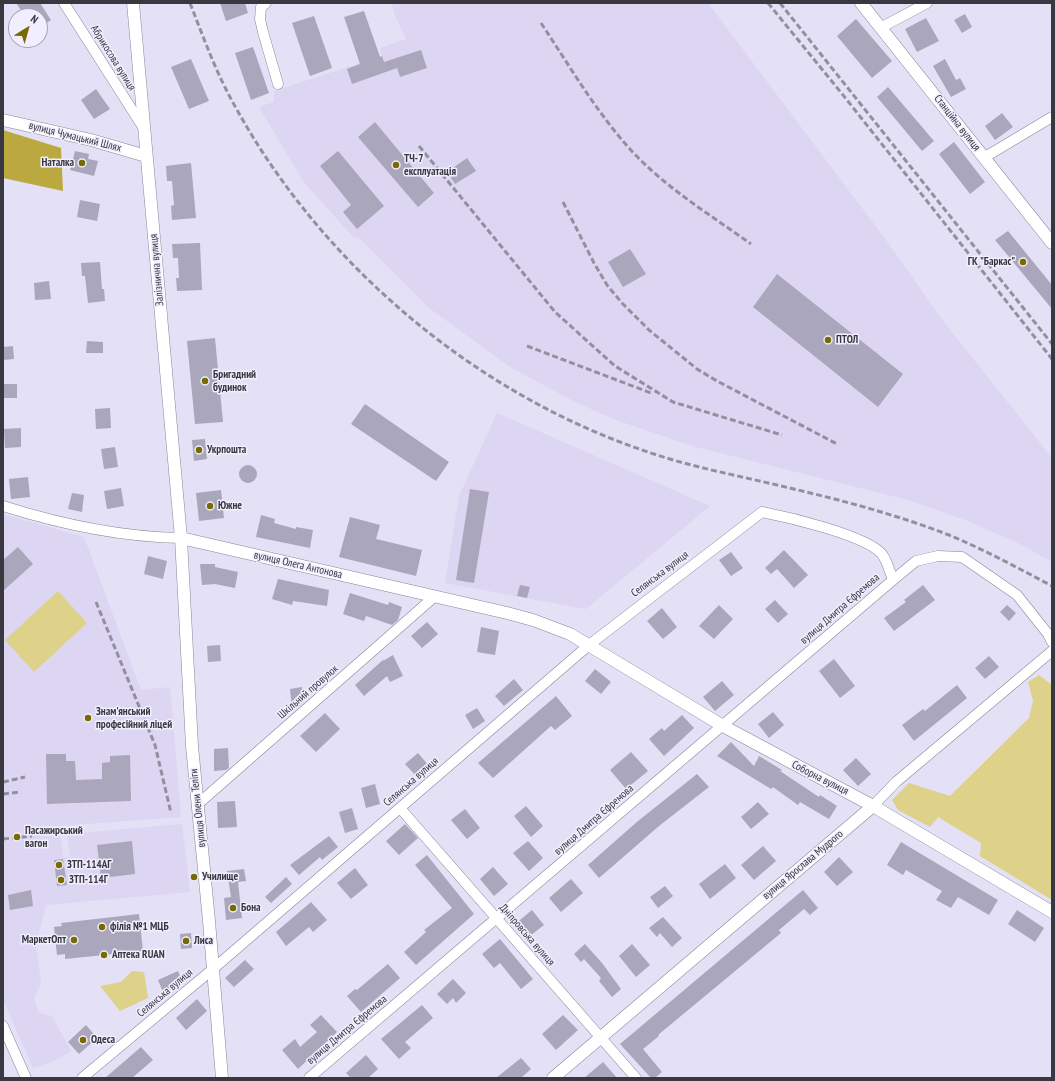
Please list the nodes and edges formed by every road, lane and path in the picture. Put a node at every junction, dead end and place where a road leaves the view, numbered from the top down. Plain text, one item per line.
1 (64, 3) edge
2 (133, 3) edge
3 (266, 3) edge
4 (861, 3) edge
5 (927, 3) edge
6 (882, 27) junction
7 (278, 84) dead end
8 (1052, 117) edge
9 (3, 120) edge
10 (142, 126) junction
11 (146, 156) junction
12 (985, 157) junction
13 (1052, 243) edge
14 (3, 506) edge
15 (181, 538) junction
16 (893, 580) junction
17 (434, 597) junction
18 (1052, 642) edge
19 (588, 644) junction
20 (1052, 651) edge
21 (723, 726) junction
22 (198, 804) junction
23 (873, 806) junction
24 (400, 808) junction
25 (1052, 912) edge
26 (497, 919) junction
27 (213, 969) junction
28 (3, 1026) edge
29 (601, 1037) junction
30 (26, 1078) edge
31 (82, 1078) edge
32 (222, 1078) edge
33 (309, 1078) edge
34 (553, 1078) edge
35 (636, 1078) edge

1 - 10 street, Абрикосова вулиця
2 - 10 street, Залізнична вулиця
3 - 7 street
4 - 6 street, Станційна вулиця
5 - 6 street
6 - 12 street, Станційна вулиця
8 - 12 street
9 - 11 street, вулиця Чумацький Шлях
10 - 11 street, Залізнична вулиця
11 - 15 street, Залізнична вулиця
12 - 13 street, Станційна вулиця
14 - 15 street, вулиця Олега Антонова
15 - 17 street, вулиця Олега Антонова
15 - 22 street, вулиця Олени Теліги
16 - 18 street, вулиця Дмитра Єфремова
16 - 19 street, Селянська вулиця
16 - 21 street, вулиця Дмитра Єфремова
17 - 19 street, вулиця Олега Антонова
17 - 22 street, Шкільний провулок
19 - 21 street, Соборна вулиця
19 - 24 street, Селянська вулиця
20 - 23 street, вулиця Ярослава Мудрого
21 - 23 street, Соборна вулиця
21 - 26 street, вулиця Дмитра Єфремова
22 - 27 street, вулиця Олени Теліги
23 - 25 street, Соборна вулиця
23 - 29 street, вулиця Ярослава Мудрого
24 - 26 street, Дніпровська вулиця
24 - 27 street, Селянська вулиця
26 - 29 street, Дніпровська вулиця
26 - 33 street, вулиця Дмитра Єфремова
27 - 31 street, Селянська вулиця
27 - 32 street, вулиця Олени Теліги
28 - 30 street
29 - 34 street, вулиця Ярослава Мудрого
29 - 35 street, Дніпровська вулиця

